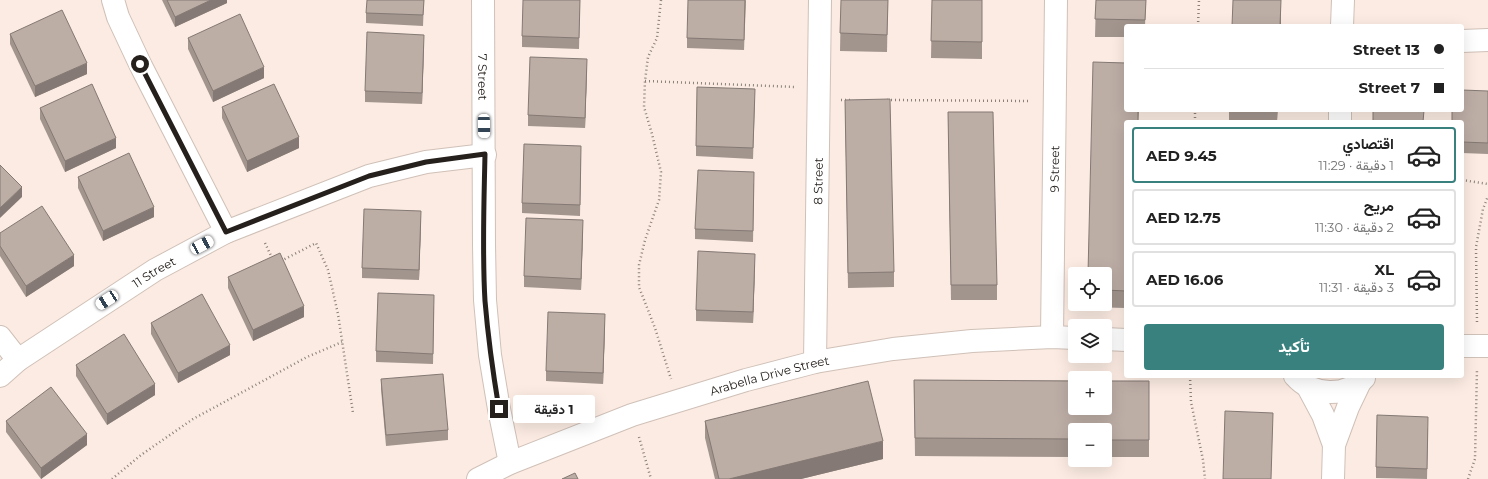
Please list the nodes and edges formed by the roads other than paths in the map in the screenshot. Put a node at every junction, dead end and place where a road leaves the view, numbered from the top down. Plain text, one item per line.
1 (113, 0) edge
2 (483, 0) edge
3 (820, 0) edge
4 (1056, 0) edge
5 (1342, 0) edge
6 (1342, 24) edge
7 (1488, 40) edge
8 (1464, 41) edge
9 (485, 154) junction
10 (226, 232) junction
11 (0, 337) edge
12 (1052, 337) junction
13 (1068, 338) edge
14 (1112, 339) edge
15 (1124, 340) edge
16 (1464, 346) edge
17 (1488, 346) edge
18 (18, 360) junction
19 (815, 362) junction
20 (0, 376) edge
21 (1363, 379) edge
22 (1301, 381) edge
23 (1334, 445) junction
24 (510, 463) junction
25 (478, 479) edge
26 (1333, 479) edge

1 - 10 street
2 - 9 street, 7 Street
3 - 19 street, 8 Street
4 - 12 street, 9 Street
5 - 6 street
7 - 8 street
9 - 10 street, 11 Street
9 - 24 street, 7 Street
10 - 18 street, 11 Street
11 - 18 street
12 - 13 street, Arabella Drive Street
12 - 19 street, Arabella Drive Street
14 - 15 street
16 - 17 street
18 - 20 street, 11 Street
19 - 24 street, Arabella Drive Street
21 - 22 street
21 - 23 street
22 - 23 street
23 - 26 street
24 - 25 street, Arabella Drive Street

